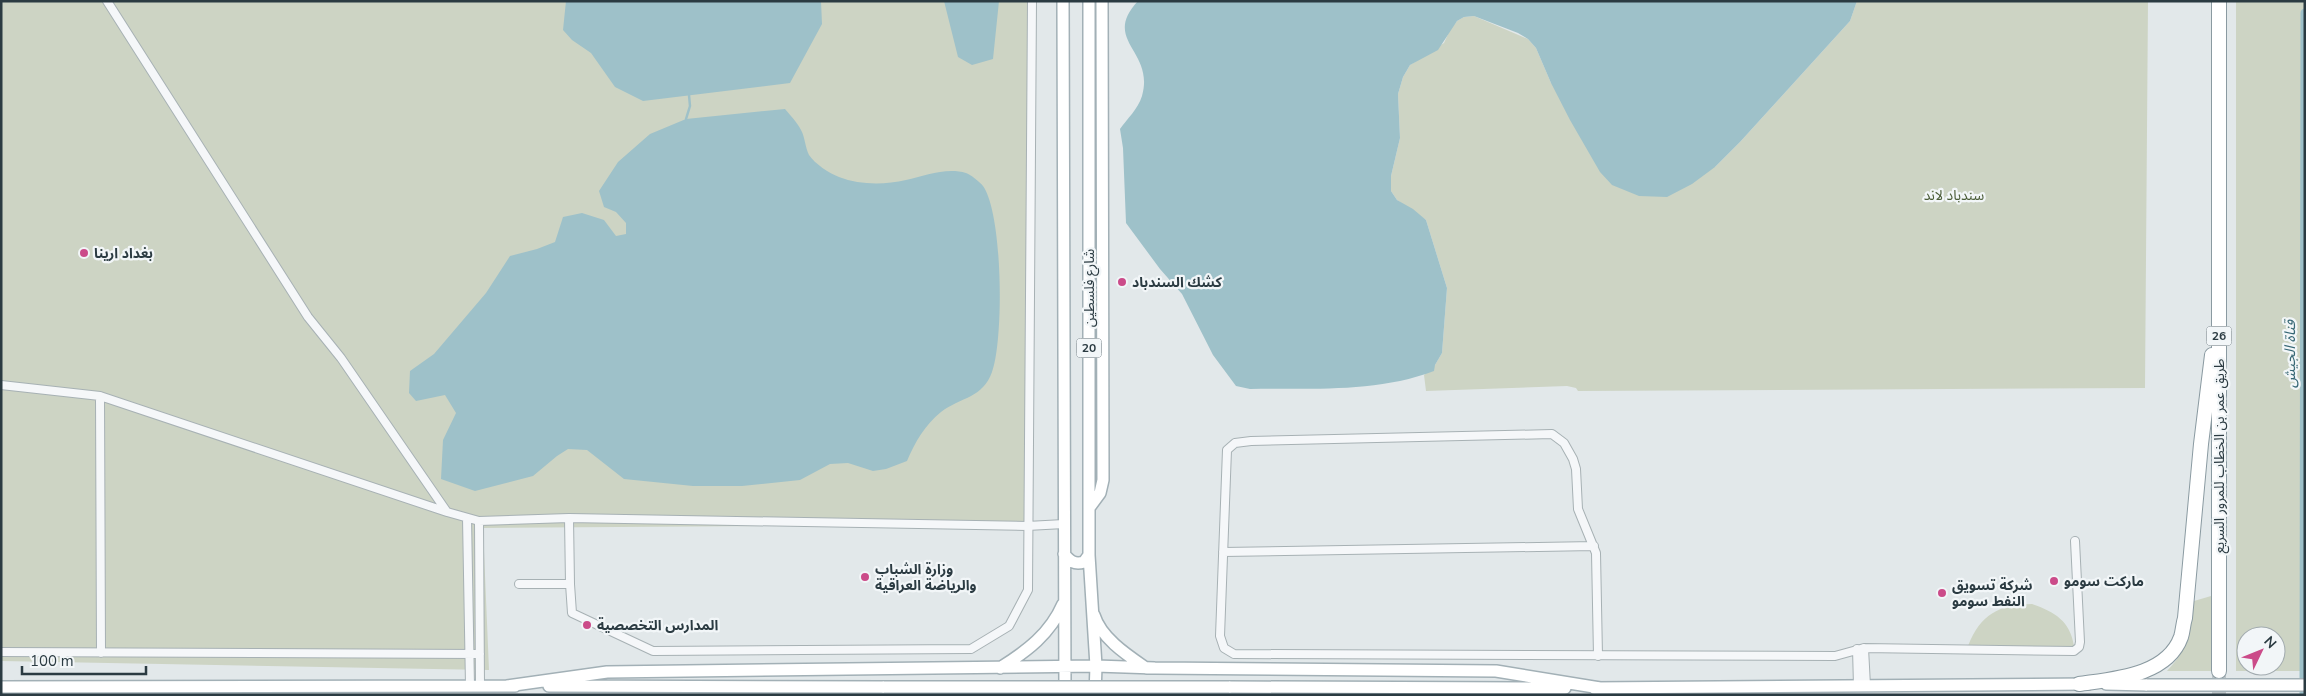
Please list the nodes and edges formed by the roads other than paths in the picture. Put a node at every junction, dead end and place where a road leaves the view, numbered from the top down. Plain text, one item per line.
1 (107, 1) edge
2 (1032, 1) edge
3 (1063, 1) edge
4 (1089, 1) edge
5 (1102, 1) edge
6 (2219, 1) edge
7 (1089, 258) junction
8 (1103, 282) junction
9 (2219, 298) junction
10 (1, 385) edge
11 (100, 396) junction
12 (1089, 508) junction
13 (446, 512) junction
14 (467, 518) junction
15 (569, 518) junction
16 (479, 520) junction
17 (1064, 524) junction
18 (1027, 526) junction
19 (2075, 541) dead end
20 (1594, 546) junction
21 (1223, 552) junction
22 (1064, 554) junction
23 (1089, 556) junction
24 (519, 584) dead end
25 (570, 584) junction
26 (1064, 600) junction
27 (1091, 602) junction
28 (1860, 648) junction
29 (1, 652) edge
30 (101, 653) junction
31 (469, 654) junction
32 (480, 654) junction
33 (1598, 656) junction
34 (1065, 666) junction
35 (1096, 666) junction
36 (1000, 668) junction
37 (1146, 668) junction
38 (2219, 671) tunnel mouth
39 (2079, 684) junction
40 (2305, 685) edge
41 (475, 686) junction
42 (508, 686) junction
43 (1862, 686) junction
44 (1, 687) edge
45 (1600, 688) junction
46 (1065, 695) edge
47 (1095, 695) edge

1 - 13 street
2 - 18 street
3 - 17 main road, شارع فلسطين / 20
4 - 7 main road, شارع فلسطين / 20
5 - 8 main road
6 - 9 highway, طريق عمر بن الخطاب للمرور السريع / 26
7 - 8 main road
7 - 12 main road, شارع فلسطين / 20
8 - 12 main road
9 - 38 highway, طريق عمر بن الخطاب للمرور السريع / 26
9 - 39 highway
10 - 11 street
11 - 13 street
11 - 30 street
12 - 23 main road, شارع فلسطين / 20
13 - 14 street
14 - 16 street
14 - 31 street
15 - 16 street
15 - 18 street
15 - 25 street
16 - 32 street
17 - 18 street
17 - 22 main road, شارع فلسطين / 20
18 - 25 street
19 - 28 street
20 - 21 street
20 - 21 street
20 - 33 street
21 - 33 street
22 - 23 main road
22 - 26 main road, شارع فلسطين / 20
23 - 27 main road, شارع فلسطين / 20
24 - 25 street
26 - 34 main road, شارع فلسطين / 20
26 - 36 main road
27 - 35 main road, شارع فلسطين / 20
27 - 37 main road
28 - 33 street
28 - 43 street
29 - 30 street
30 - 31 street
31 - 32 street
31 - 41 street
32 - 41 street
34 - 35 main road
34 - 36 main road
34 - 46 main road, شارع فلسطين / 20
35 - 37 main road
35 - 47 main road, شارع فلسطين / 20
36 - 42 main road
37 - 45 main road
39 - 40 main road, bridge
39 - 43 main road
41 - 42 main road
41 - 44 main road
42 - 45 main road, bridge
43 - 45 main road

